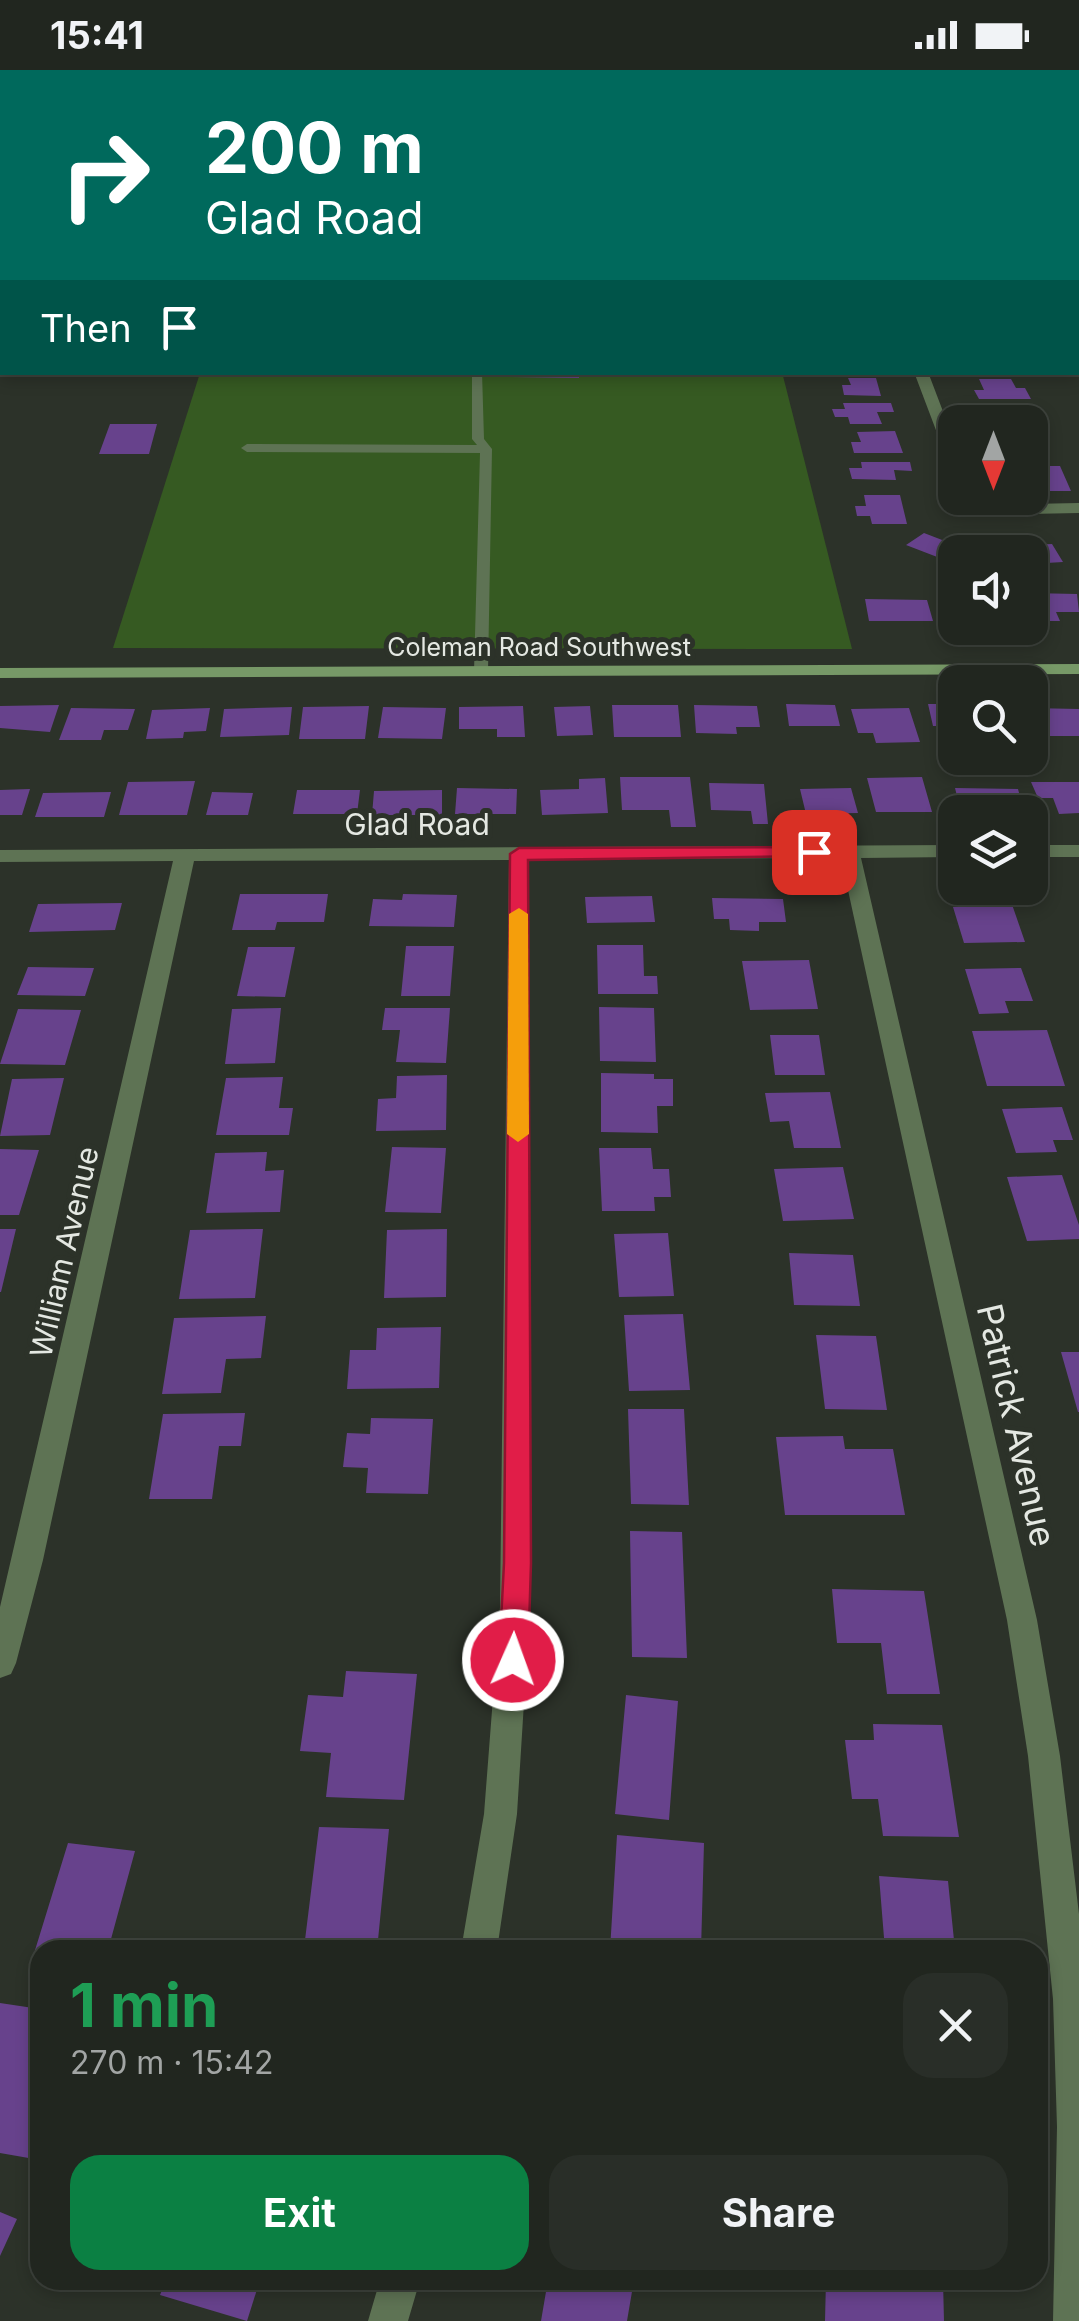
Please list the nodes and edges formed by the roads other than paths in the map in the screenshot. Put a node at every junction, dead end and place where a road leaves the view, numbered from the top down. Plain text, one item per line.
1 (477, 375) edge
2 (921, 375) edge
3 (938, 418) edge
4 (482, 444) junction
5 (247, 448) dead end
6 (1048, 507) edge
7 (1079, 508) edge
8 (1079, 669) edge
9 (480, 672) junction
10 (0, 673) edge
11 (1048, 851) edge
12 (1079, 851) edge
13 (850, 852) junction
14 (938, 852) edge
15 (519, 854) junction
16 (185, 855) junction
17 (0, 856) edge
18 (0, 1663) edge
19 (481, 1940) edge
20 (397, 2290) edge
21 (388, 2321) edge
22 (1073, 2321) edge

1 - 4 lane
2 - 3 street
4 - 5 lane
4 - 9 lane
6 - 7 street
8 - 9 street, Coleman Road Southwest
9 - 10 street, Coleman Road Southwest
11 - 12 street
13 - 14 street, Glad Road
13 - 15 street, Glad Road
13 - 22 street, Patrick Avenue
15 - 16 street, Glad Road
15 - 19 street
16 - 17 street, Glad Road
16 - 18 street, William Avenue
20 - 21 street

